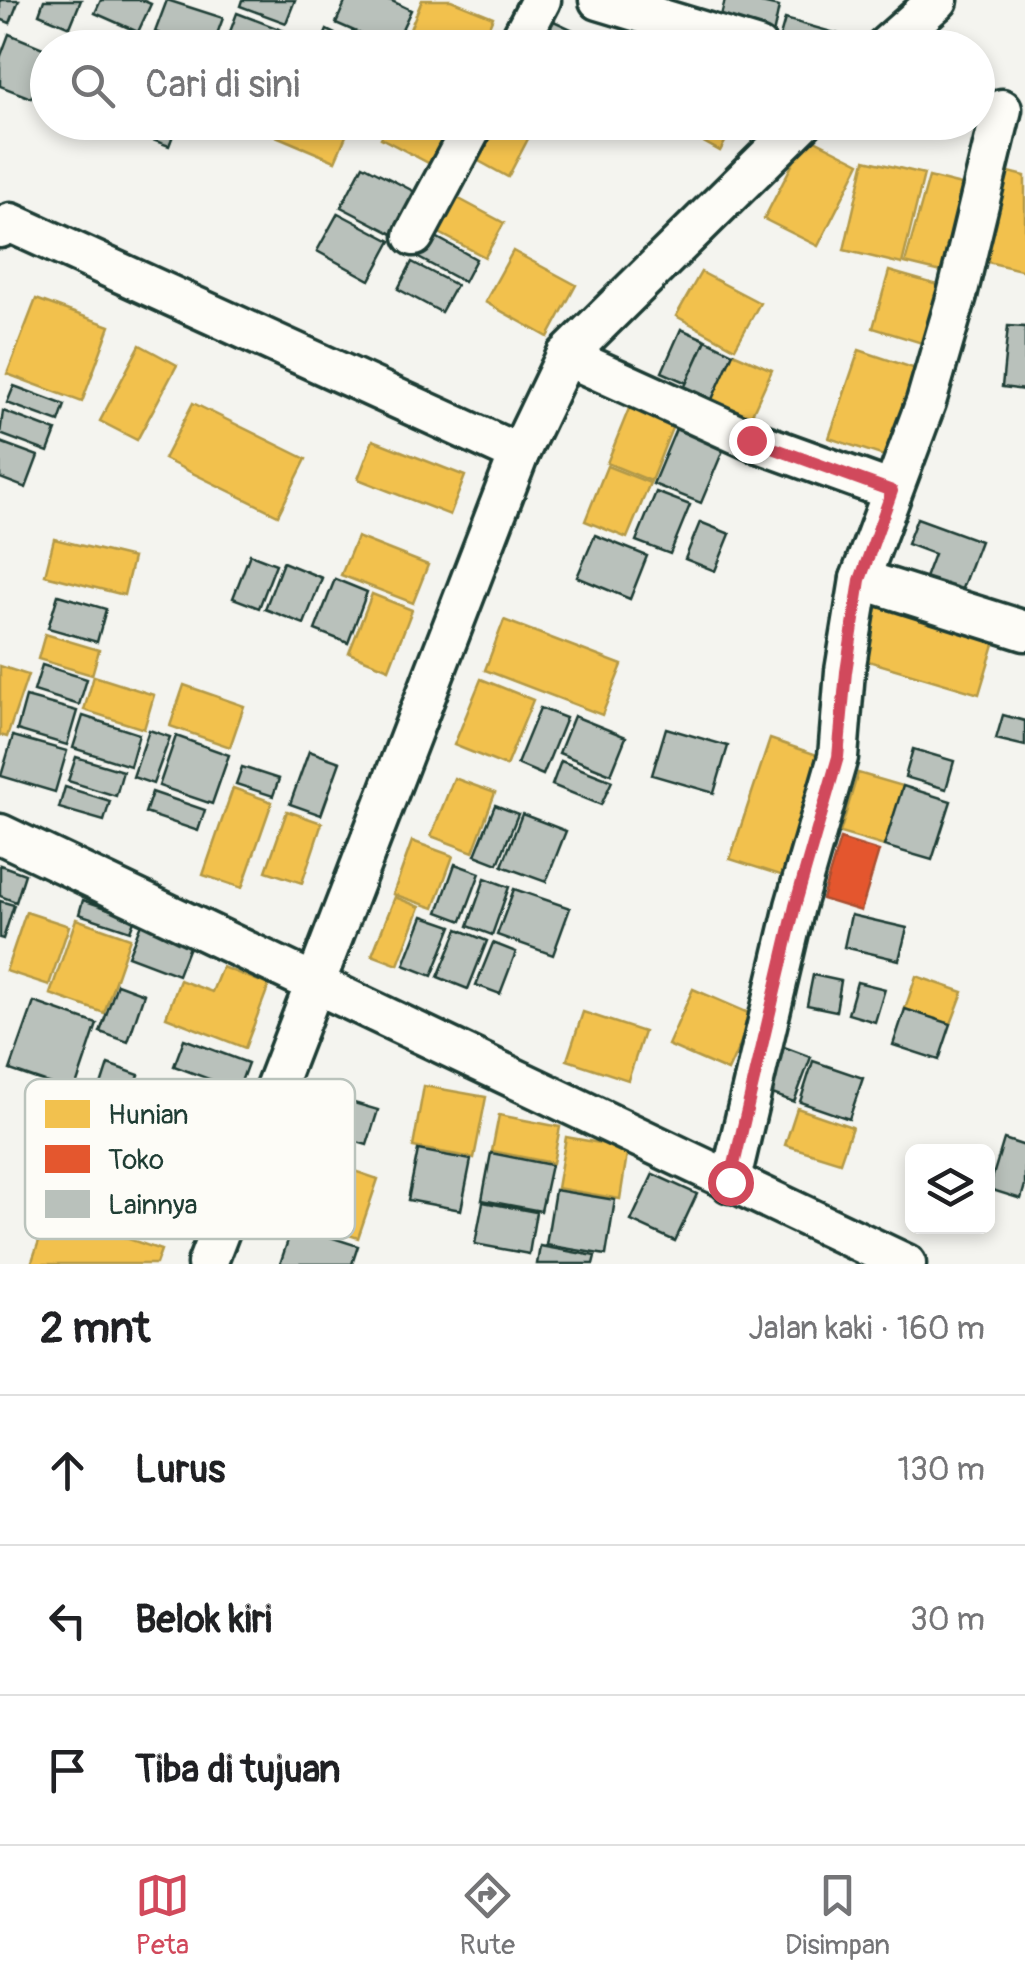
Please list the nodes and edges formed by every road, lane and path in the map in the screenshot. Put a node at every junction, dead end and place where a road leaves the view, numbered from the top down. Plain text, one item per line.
1 (542, 0) edge
2 (599, 0) edge
3 (938, 0) edge
4 (526, 30) edge
5 (698, 30) edge
6 (904, 30) edge
7 (1002, 109) edge
8 (995, 138) edge
9 (465, 140) edge
10 (785, 140) edge
11 (994, 140) edge
12 (0, 228) edge
13 (414, 236) dead end
14 (566, 356) junction
15 (519, 454) junction
16 (892, 491) junction
17 (860, 580) junction
18 (1025, 631) edge
19 (0, 834) edge
20 (315, 982) junction
21 (278, 1079) edge
22 (730, 1182) junction
23 (217, 1239) edge
24 (207, 1264) edge
25 (906, 1264) edge

1 - 4 street
2 - 5 street
3 - 6 street
7 - 8 street
9 - 13 street
10 - 14 street
11 - 16 street
12 - 15 street
14 - 15 street
14 - 16 street
15 - 20 street
16 - 17 street
17 - 18 street
17 - 22 street
19 - 20 street
20 - 21 street
20 - 22 street
22 - 25 street
23 - 24 street

